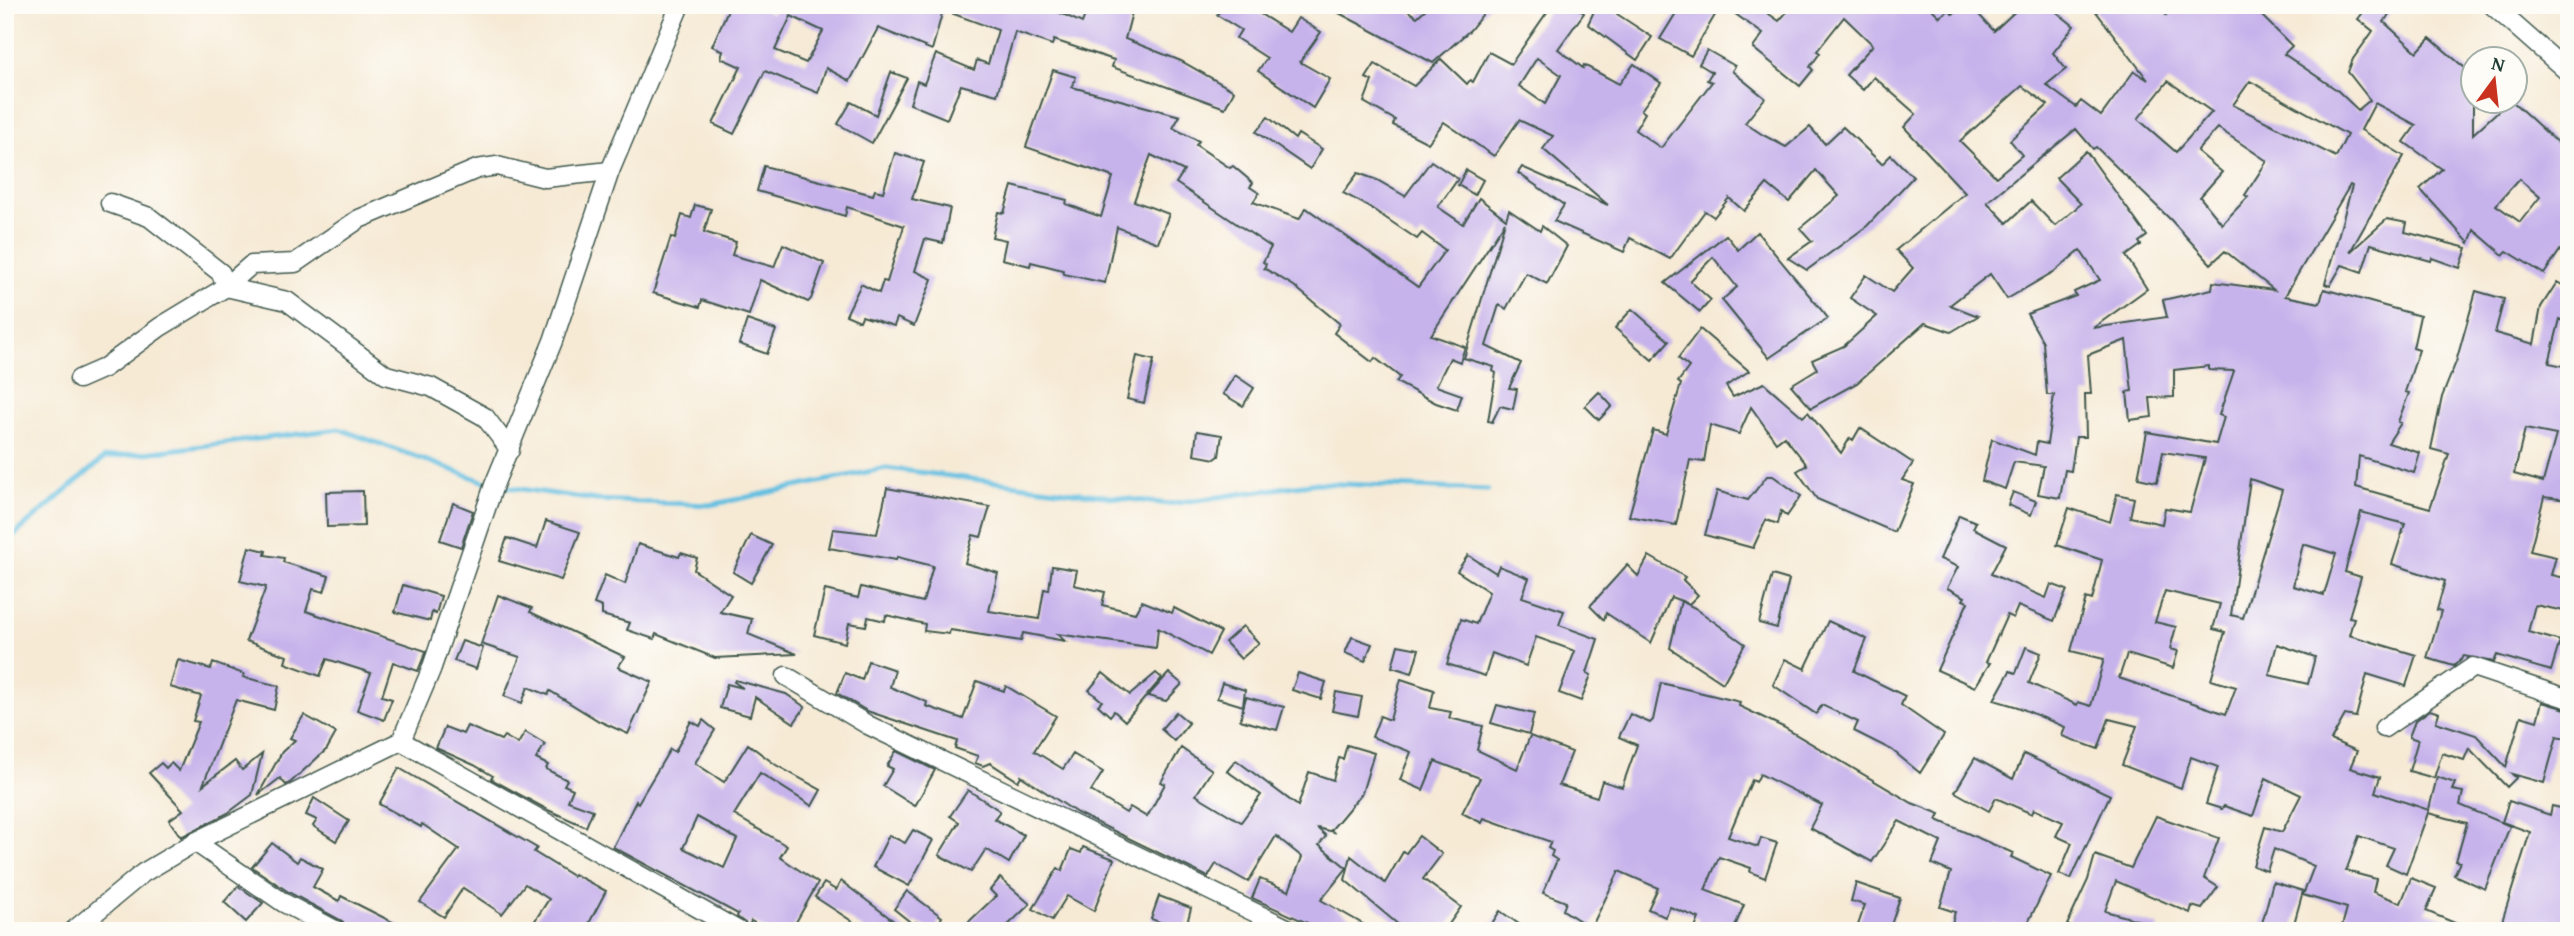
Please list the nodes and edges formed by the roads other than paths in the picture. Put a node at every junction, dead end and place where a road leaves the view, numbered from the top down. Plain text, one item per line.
1 (680, 5) edge
2 (2492, 5) edge
3 (2569, 73) edge
4 (610, 171) junction
5 (110, 203) dead end
6 (226, 287) junction
7 (79, 379) dead end
8 (510, 450) junction
9 (786, 677) dead end
10 (2569, 699) edge
11 (2384, 728) dead end
12 (401, 741) junction
13 (195, 842) junction
14 (73, 931) edge
15 (337, 931) edge
16 (739, 931) edge
17 (1293, 931) edge

1 - 4 street
2 - 3 street
4 - 6 street
4 - 8 street
5 - 6 street
6 - 7 street
6 - 8 street
8 - 12 street
9 - 17 street
10 - 11 street
12 - 13 street
12 - 16 street
13 - 14 street
13 - 15 street

